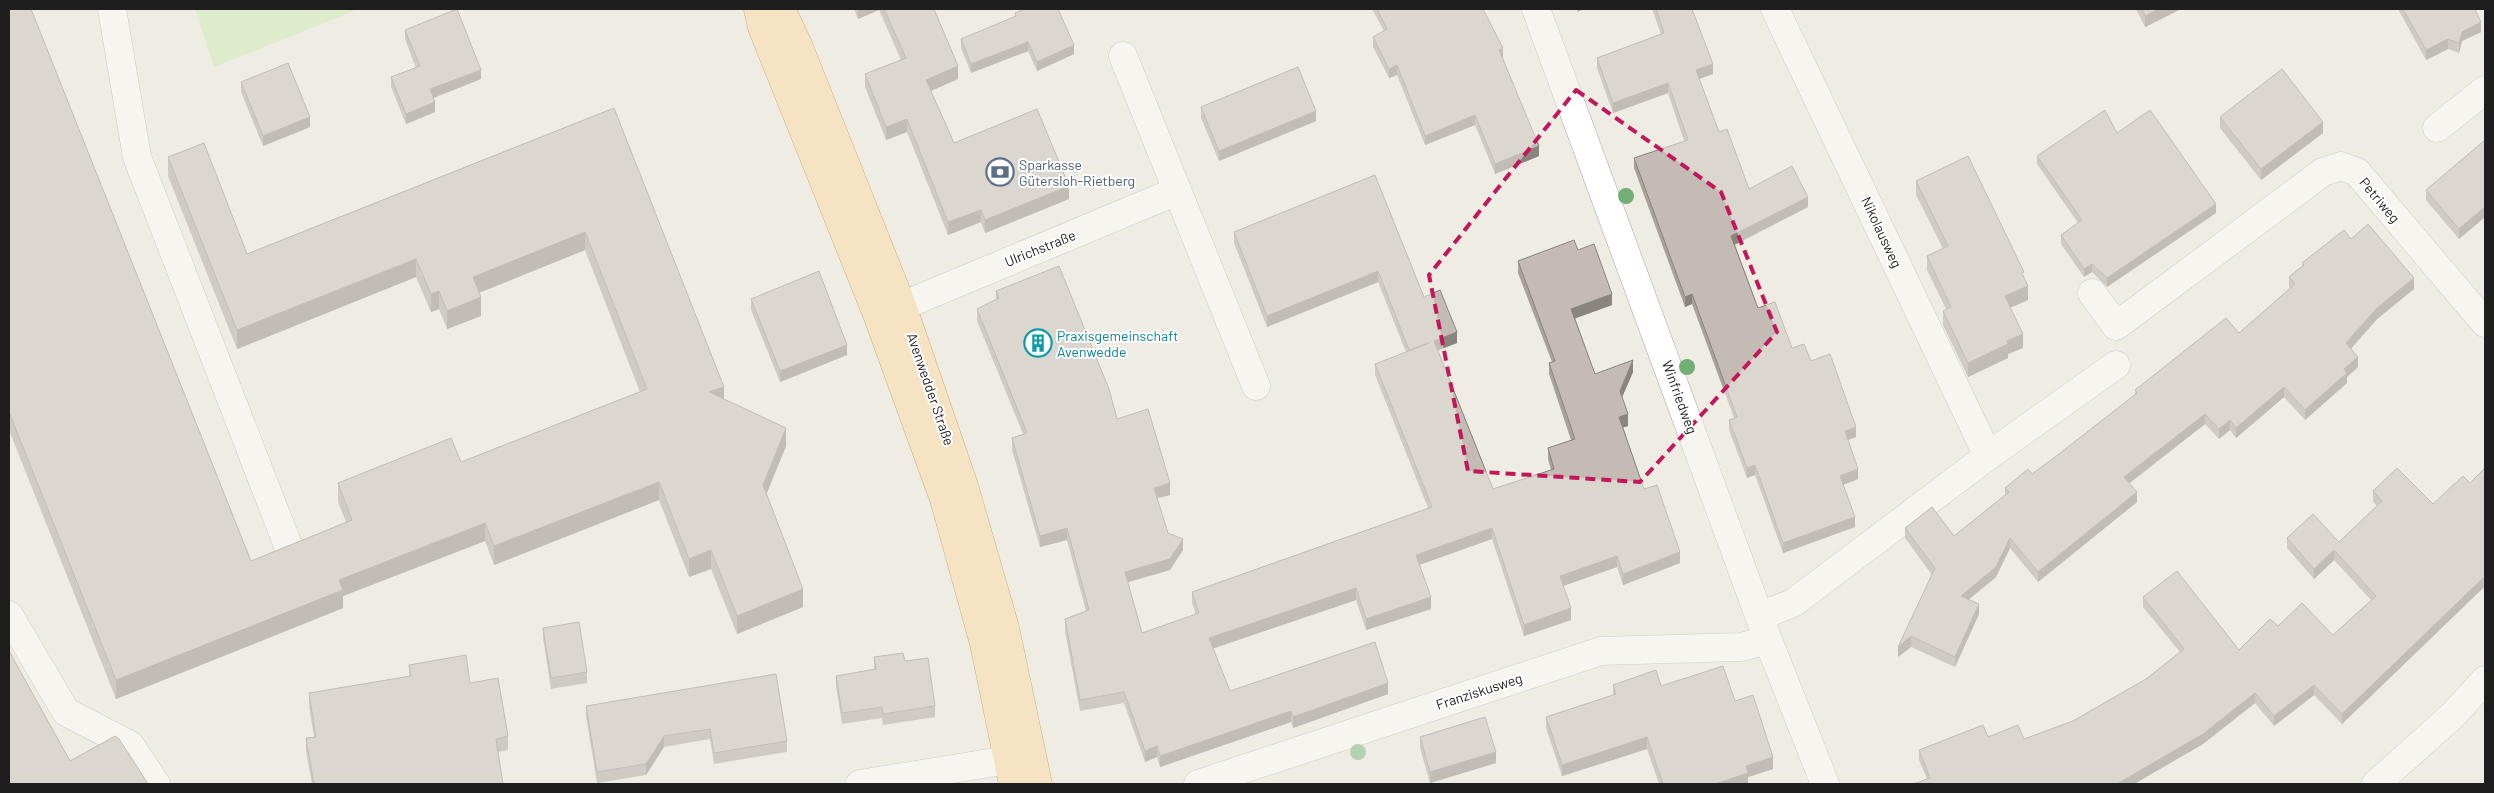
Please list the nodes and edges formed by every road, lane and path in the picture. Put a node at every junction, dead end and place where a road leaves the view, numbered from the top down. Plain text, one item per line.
1 (112, 9) edge
2 (758, 9) edge
3 (781, 9) edge
4 (1536, 9) edge
5 (1775, 9) edge
6 (1123, 56) dead end
7 (2485, 90) edge
8 (2437, 128) dead end
9 (1177, 191) junction
10 (2092, 292) dead end
11 (902, 306) junction
12 (2485, 322) edge
13 (2116, 365) dead end
14 (1256, 386) dead end
15 (1988, 456) junction
16 (288, 548) edge
17 (9, 615) edge
18 (1764, 628) junction
19 (2485, 680) edge
20 (1011, 772) edge
21 (156, 784) edge
22 (860, 784) edge
23 (1038, 784) edge
24 (1198, 784) edge
25 (1824, 784) edge
26 (2376, 784) edge

1 - 16 street
2 - 20 main road, Avenwedder Straße
3 - 11 main road, Avenwedder Straße
4 - 18 street, Winfriedweg
5 - 15 street, Nikolausweg
6 - 9 street
7 - 8 street
9 - 11 street, Ulrichstraße
9 - 14 street
10 - 12 street, Petriweg
11 - 23 main road, Avenwedder Straße
13 - 15 street
15 - 18 street
17 - 21 street
18 - 24 street, Franziskusweg
18 - 25 street, Winfriedweg
19 - 26 street
20 - 22 street

